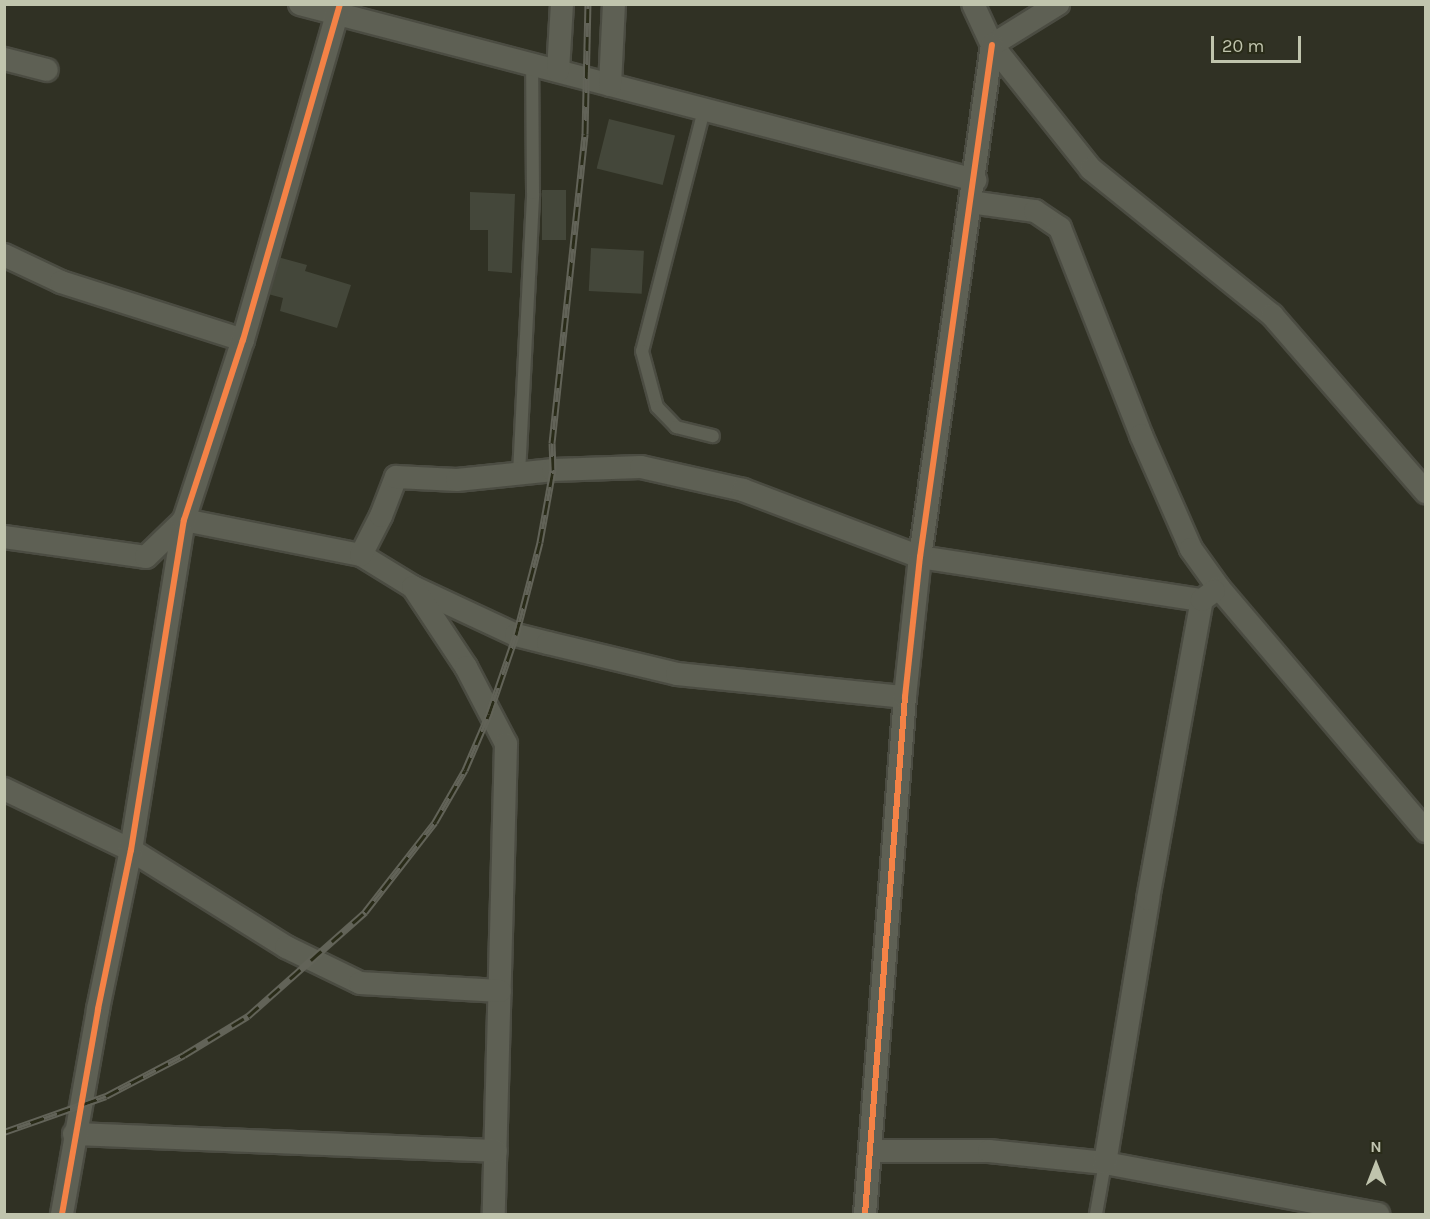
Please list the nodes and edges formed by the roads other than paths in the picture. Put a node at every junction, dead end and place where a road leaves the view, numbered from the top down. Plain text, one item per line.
1 (300, 4) edge
2 (562, 4) edge
3 (614, 4) edge
4 (973, 4) edge
5 (1058, 4) edge
6 (338, 9) edge
7 (992, 45) junction
8 (4, 59) edge
9 (532, 65) junction
10 (47, 70) dead end
11 (558, 71) junction
12 (610, 85) junction
13 (704, 110) junction
14 (975, 180) junction
15 (970, 202) junction
16 (4, 255) edge
17 (243, 340) junction
18 (713, 436) dead end
19 (519, 474) junction
20 (1425, 492) edge
21 (184, 520) junction
22 (4, 537) edge
23 (361, 555) junction
24 (920, 557) junction
25 (413, 587) junction
26 (1211, 594) junction
27 (905, 697) junction
28 (4, 789) edge
29 (1425, 831) edge
30 (131, 850) junction
31 (500, 991) junction
32 (74, 1134) junction
33 (496, 1151) junction
34 (870, 1151) junction
35 (1105, 1163) junction
36 (62, 1215) edge
37 (494, 1215) edge
38 (866, 1215) edge
39 (1096, 1215) edge
40 (1378, 1215) edge

1 - 6 street
2 - 11 street
3 - 12 street
4 - 7 street
5 - 7 street
6 - 9 street
6 - 17 street
7 - 14 street
7 - 20 street
8 - 10 street
9 - 11 street
9 - 19 lane
11 - 12 street
12 - 13 street
13 - 14 street
13 - 18 lane
14 - 15 street
15 - 24 street
15 - 26 street
16 - 17 street
17 - 21 street
19 - 23 street
19 - 24 street
21 - 22 street
21 - 23 street
21 - 30 street
23 - 25 street
24 - 26 street
24 - 27 street
25 - 27 street
25 - 31 street
26 - 29 street
26 - 35 street
27 - 34 street
28 - 30 street
30 - 31 street
30 - 32 street
31 - 33 street
32 - 33 street
32 - 36 street
33 - 37 street
34 - 35 street
34 - 38 street
35 - 39 lane
35 - 40 street

